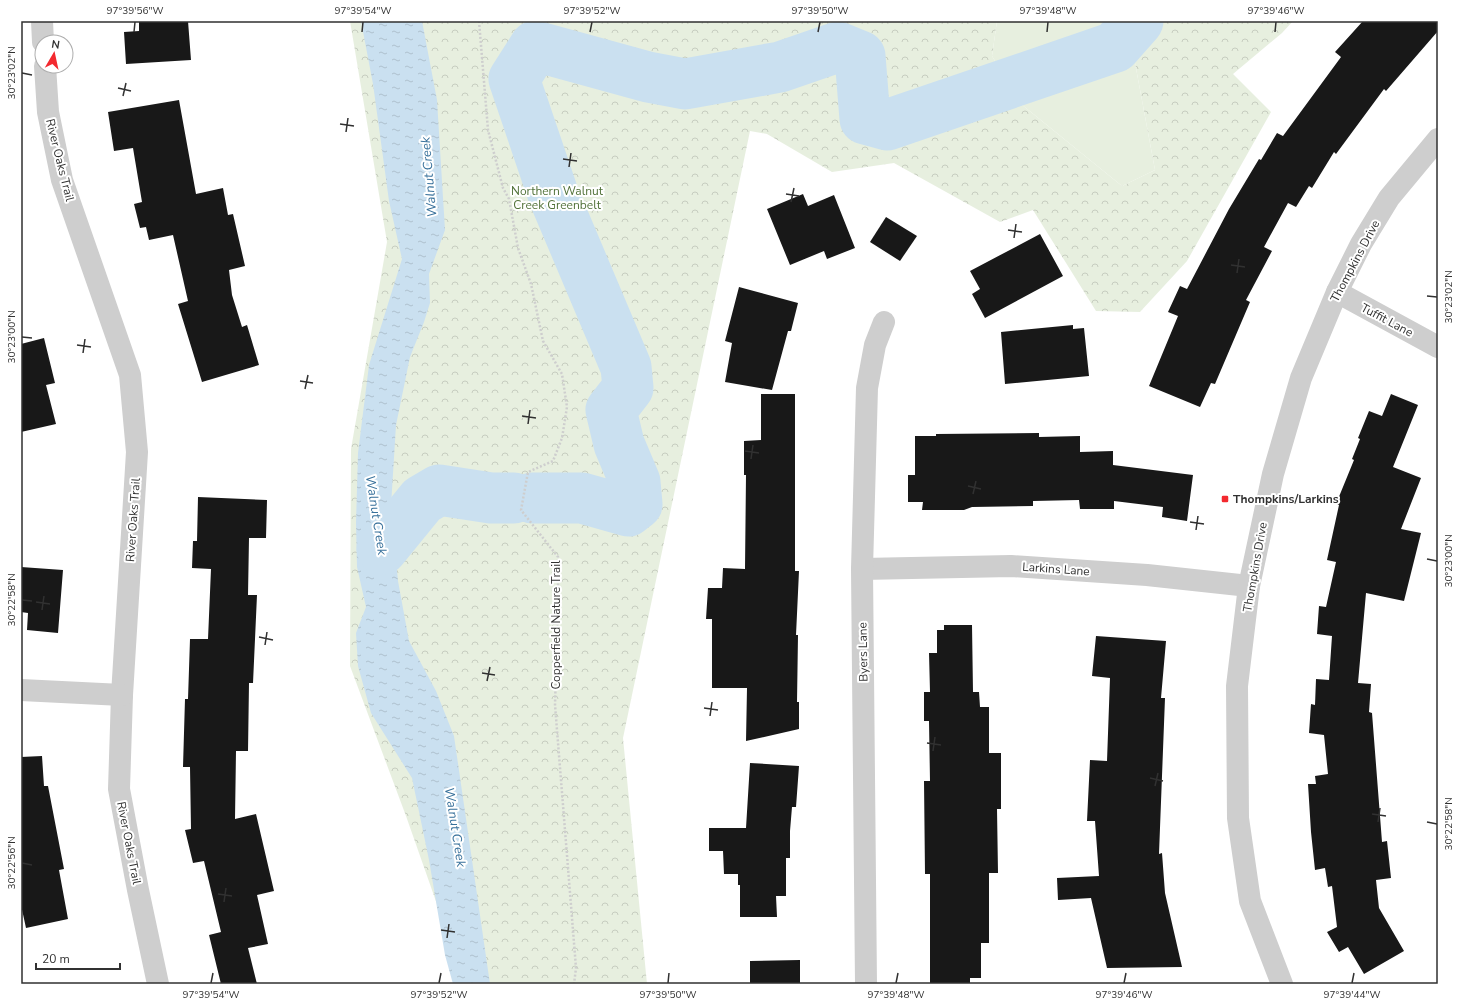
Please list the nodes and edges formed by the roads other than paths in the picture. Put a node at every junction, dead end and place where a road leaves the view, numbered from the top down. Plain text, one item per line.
1 (42, 21) edge
2 (43, 34) edge
3 (46, 74) edge
4 (1438, 139) edge
5 (1337, 292) junction
6 (884, 322) dead end
7 (1438, 347) edge
8 (862, 569) junction
9 (1250, 586) junction
10 (21, 690) edge
11 (122, 695) junction
12 (158, 984) edge
13 (866, 984) edge
14 (1282, 984) edge

1 - 2 street
3 - 11 street, River Oaks Trail
4 - 5 street, Thompkins Drive
5 - 7 street, Tuffit Lane
5 - 9 street, Thompkins Drive
6 - 8 street, Byers Lane
8 - 9 street, Larkins Lane
8 - 13 street, Byers Lane
9 - 14 street, Thompkins Drive
10 - 11 street
11 - 12 street, River Oaks Trail

